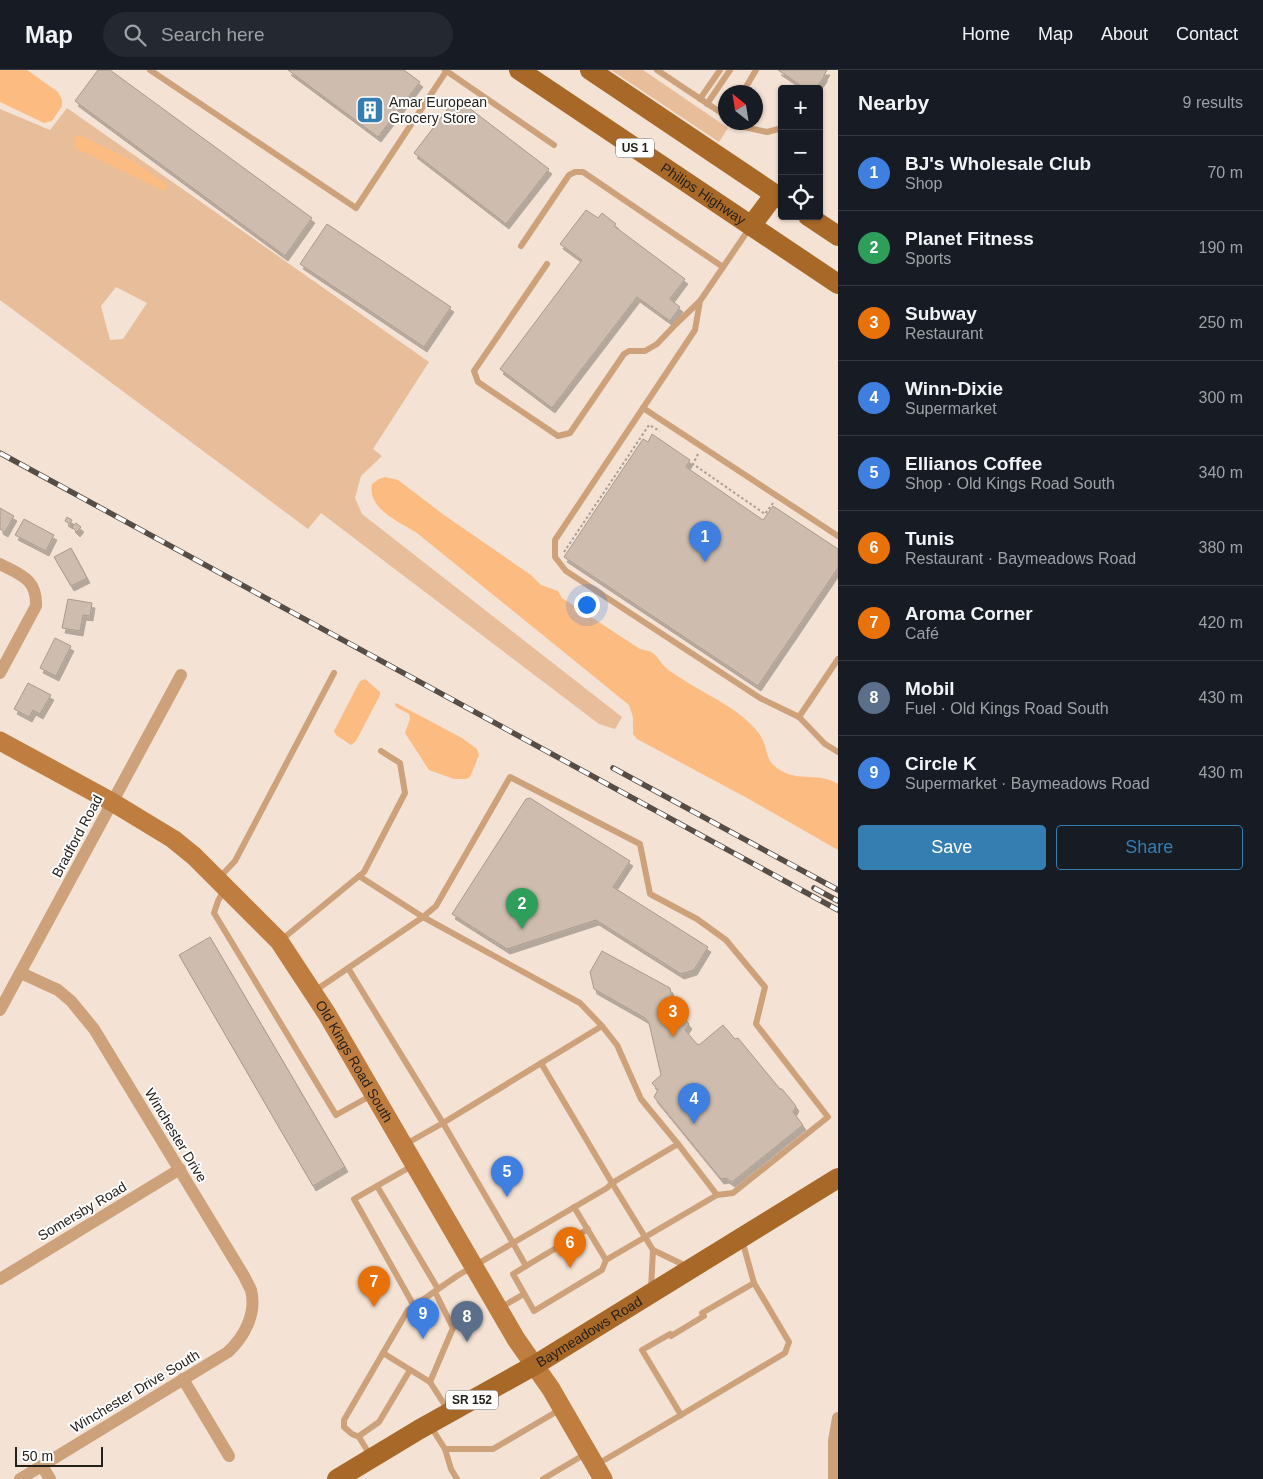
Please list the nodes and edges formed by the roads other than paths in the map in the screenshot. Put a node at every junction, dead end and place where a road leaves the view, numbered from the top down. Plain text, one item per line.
1 (150, 70) edge
2 (446, 70) edge
3 (519, 70) edge
4 (590, 70) edge
5 (657, 70) edge
6 (720, 70) edge
7 (730, 70) edge
8 (756, 70) edge
9 (747, 85) edge
10 (700, 99) junction
11 (707, 104) junction
12 (718, 111) edge
13 (778, 129) edge
14 (758, 130) edge
15 (554, 145) dead end
16 (778, 194) edge
17 (814, 220) edge
18 (751, 226) junction
19 (838, 236) edge
20 (521, 246) dead end
21 (547, 264) dead end
22 (723, 267) junction
23 (838, 284) edge
24 (700, 301) junction
25 (643, 408) junction
26 (838, 536) edge
27 (0, 564) edge
28 (838, 659) edge
29 (0, 673) edge
30 (334, 673) dead end
31 (181, 675) dead end
32 (799, 717) junction
33 (0, 741) edge
34 (381, 752) dead end
35 (838, 752) edge
36 (112, 802) junction
37 (359, 876) junction
38 (222, 883) junction
39 (423, 917) junction
40 (279, 942) junction
41 (348, 968) junction
42 (21, 973) junction
43 (312, 992) junction
44 (0, 1010) edge
45 (602, 1026) junction
46 (541, 1062) junction
47 (374, 1094) junction
48 (442, 1124) junction
49 (678, 1144) junction
50 (404, 1145) junction
51 (415, 1164) junction
52 (180, 1169) junction
53 (838, 1178) edge
54 (612, 1183) junction
55 (377, 1186) junction
56 (717, 1195) junction
57 (574, 1207) junction
58 (588, 1229) junction
59 (740, 1236) junction
60 (644, 1237) junction
61 (514, 1243) junction
62 (653, 1250) junction
63 (606, 1260) junction
64 (474, 1266) junction
65 (526, 1266) junction
66 (690, 1268) junction
67 (0, 1279) edge
68 (754, 1283) junction
69 (436, 1290) junction
70 (651, 1292) junction
71 (524, 1294) junction
72 (414, 1306) junction
73 (498, 1309) junction
74 (238, 1343) joint
75 (383, 1353) junction
76 (534, 1364) junction
77 (410, 1370) junction
78 (183, 1379) junction
79 (430, 1382) junction
80 (562, 1408) junction
81 (450, 1412) junction
82 (681, 1415) junction
83 (838, 1418) edge
84 (429, 1424) junction
85 (359, 1436) junction
86 (445, 1449) junction
87 (229, 1456) dead end
88 (371, 1458) junction
89 (42, 1466) junction
90 (595, 1466) edge
91 (20, 1479) edge
92 (50, 1479) edge
93 (337, 1479) edge
94 (457, 1479) edge
95 (543, 1479) edge
96 (834, 1479) edge

1 - 2 lane
2 - 15 lane
3 - 18 main road, Philips Highway / US 1
4 - 16 main road
5 - 10 lane
6 - 10 lane
7 - 11 lane
8 - 9 lane
10 - 11 lane
11 - 12 lane
13 - 14 lane
16 - 18 main road
17 - 19 main road
18 - 22 lane
18 - 23 main road, Philips Highway / US 1
20 - 22 lane
21 - 24 lane
22 - 24 lane
24 - 25 lane
25 - 26 lane
25 - 32 lane
27 - 29 street
28 - 32 lane
30 - 38 lane
31 - 36 street, Bradford Road
32 - 35 lane
33 - 36 street, Old Kings Road South
34 - 37 lane
36 - 38 street, Old Kings Road South
36 - 42 street, Bradford Road
37 - 39 lane
37 - 40 lane
38 - 40 street, Old Kings Road South
38 - 47 lane
39 - 41 lane
39 - 45 lane
39 - 56 lane
40 - 43 street, Old Kings Road South
41 - 43 lane
41 - 48 lane
42 - 44 street, Bradford Road
42 - 52 street, Winchester Drive
43 - 47 street, Old Kings Road South
45 - 46 lane
45 - 49 lane
46 - 48 lane
46 - 54 lane
47 - 50 street, Old Kings Road South
48 - 50 lane
48 - 61 lane
49 - 54 lane
49 - 56 lane
50 - 51 street, Old Kings Road South
51 - 55 lane
51 - 64 street, Old Kings Road South
52 - 67 street, Somersby Road
52 - 74 street, Winchester Drive
53 - 59 main road, Baymeadows Road / SR 152
54 - 57 lane
54 - 60 lane
55 - 69 lane
55 - 72 lane
56 - 60 lane
57 - 58 lane
57 - 61 lane
58 - 63 lane
58 - 65 lane
59 - 66 main road, Baymeadows Road / SR 152
59 - 68 lane
60 - 62 lane
60 - 63 lane
61 - 64 lane
61 - 65 lane
62 - 66 lane
62 - 70 lane
63 - 71 lane
64 - 69 lane
64 - 73 street, Old Kings Road South
65 - 71 lane
66 - 70 main road, Baymeadows Road / SR 152
68 - 82 lane
68 - 82 lane
69 - 72 lane
69 - 79 lane
70 - 76 main road, Baymeadows Road / SR 152
71 - 73 lane
72 - 75 lane
73 - 76 street, Old Kings Road South
74 - 78 street, Winchester Drive South
75 - 77 lane
75 - 85 lane
76 - 80 street, Old Kings Road South
76 - 81 main road, Baymeadows Road / SR 152
77 - 79 lane
77 - 85 lane
78 - 87 street
78 - 89 street, Winchester Drive South
79 - 81 lane
80 - 86 lane
80 - 90 street, Old Kings Road South
81 - 84 main road, Baymeadows Road / SR 152
82 - 90 lane
83 - 96 street
84 - 86 lane
84 - 88 main road, Baymeadows Road / SR 152
85 - 88 lane
86 - 94 lane
88 - 93 main road, Baymeadows Road / SR 152
89 - 91 street, Winchester Drive South
89 - 92 street
90 - 95 lane

